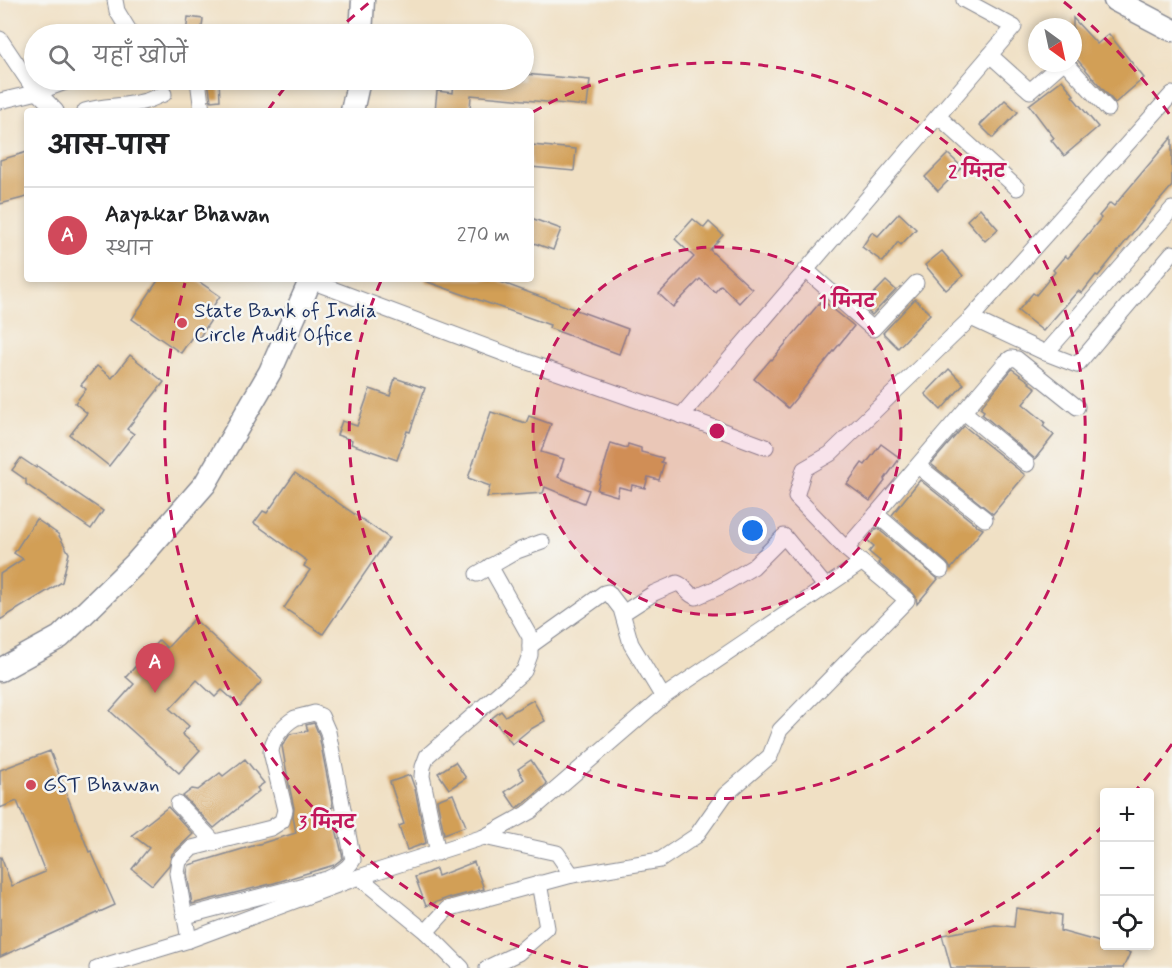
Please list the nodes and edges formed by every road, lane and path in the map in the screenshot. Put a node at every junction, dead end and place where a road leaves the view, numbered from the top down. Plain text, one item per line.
1 (115, 0) edge
2 (363, 0) edge
3 (964, 0) edge
4 (1116, 0) edge
5 (125, 24) edge
6 (362, 24) edge
7 (1172, 30) edge
8 (0, 39) edge
9 (990, 55) junction
10 (1053, 72) edge
11 (1073, 72) edge
12 (24, 75) edge
13 (44, 90) edge
14 (199, 90) edge
15 (357, 90) edge
16 (38, 92) junction
17 (164, 93) dead end
18 (1172, 94) edge
19 (0, 101) edge
20 (53, 108) edge
21 (96, 108) edge
22 (202, 108) edge
23 (353, 108) edge
24 (1108, 109) dead end
25 (938, 116) junction
26 (1017, 188) dead end
27 (1172, 209) edge
28 (1172, 253) edge
29 (806, 270) junction
30 (310, 282) edge
31 (316, 282) edge
32 (916, 283) dead end
33 (971, 318) junction
34 (1046, 354) junction
35 (1077, 407) dead end
36 (964, 412) junction
37 (681, 416) junction
38 (766, 447) dead end
39 (1027, 464) dead end
40 (918, 466) junction
41 (876, 514) junction
42 (985, 519) dead end
43 (542, 542) dead end
44 (846, 549) junction
45 (861, 563) junction
46 (941, 570) dead end
47 (826, 587) junction
48 (623, 613) junction
49 (530, 646) junction
50 (0, 670) edge
51 (663, 697) junction
52 (178, 804) dead end
53 (484, 837) junction
54 (215, 843) junction
55 (438, 853) junction
56 (572, 875) junction
57 (359, 877) junction
58 (539, 883) junction
59 (186, 916) junction
60 (426, 932) junction
61 (189, 940) junction
62 (97, 968) edge
63 (462, 968) edge
64 (487, 968) edge

1 - 5 street
2 - 6 street
3 - 9 street
4 - 7 street
8 - 12 street
9 - 10 street
9 - 25 street
11 - 24 street
13 - 16 street
14 - 22 street
15 - 23 street
16 - 19 street
16 - 20 street
17 - 21 street
18 - 33 street
25 - 26 street
25 - 29 street
27 - 34 street
28 - 34 street
29 - 32 street
29 - 37 street
30 - 50 street
31 - 37 street
33 - 34 street
33 - 44 street
35 - 36 street
36 - 39 street
36 - 40 street
37 - 38 street
40 - 41 street
40 - 42 street
41 - 44 street
41 - 46 street
43 - 49 street
44 - 45 street
45 - 47 street
45 - 56 street
47 - 48 street
47 - 51 street
48 - 49 street
48 - 51 street
49 - 55 street
51 - 53 street
52 - 54 street
53 - 55 street
53 - 56 street
54 - 59 street
54 - 59 street
55 - 57 street
56 - 58 street
57 - 60 street
57 - 61 street
58 - 60 street
58 - 64 street
59 - 61 street
60 - 63 street
61 - 62 street

